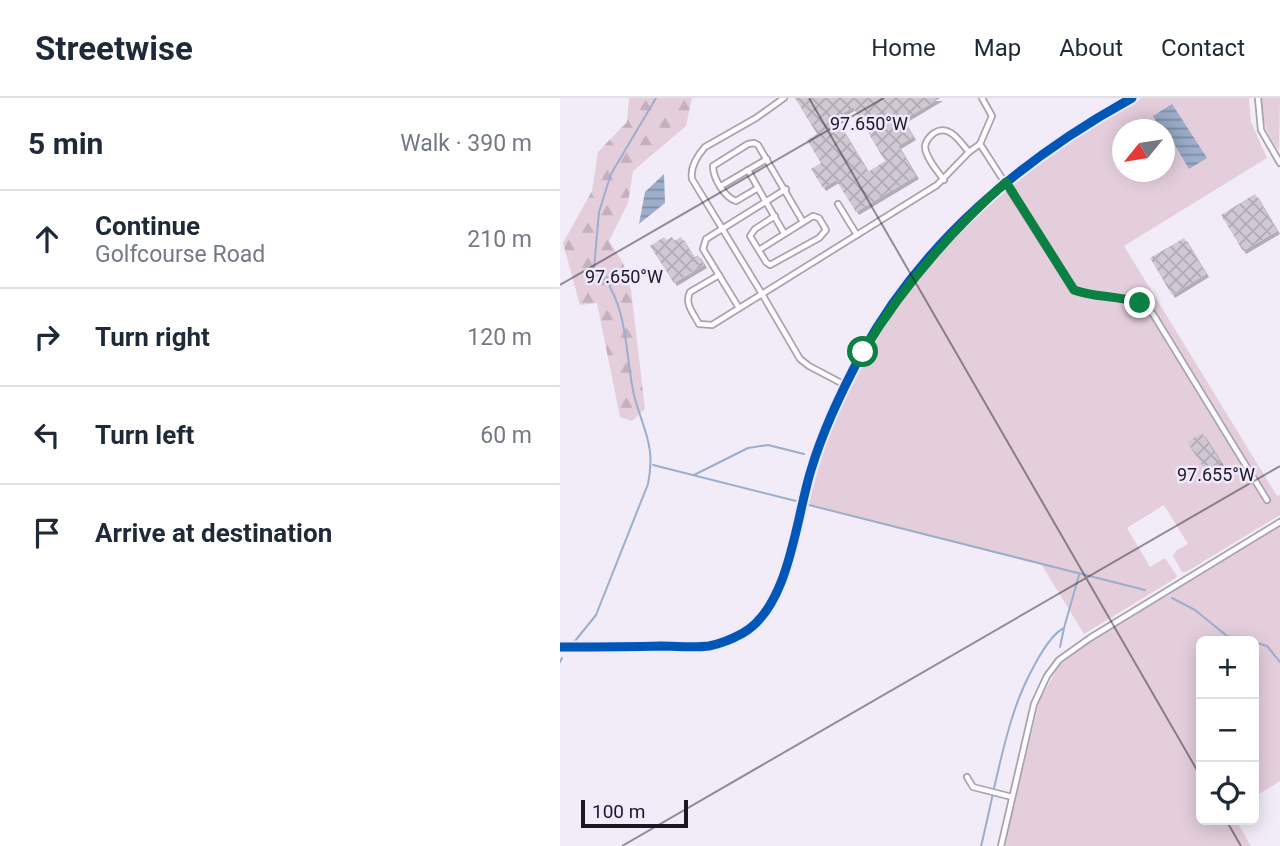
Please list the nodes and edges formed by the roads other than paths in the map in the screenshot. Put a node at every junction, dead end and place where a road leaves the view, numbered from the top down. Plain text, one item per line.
1 (783, 98) edge
2 (982, 98) edge
3 (1132, 98) edge
4 (1258, 98) edge
5 (980, 144) junction
6 (969, 152) junction
7 (766, 159) junction
8 (1280, 163) edge
9 (748, 170) junction
10 (944, 180) junction
11 (1006, 182) junction
12 (721, 186) junction
13 (758, 187) junction
14 (786, 189) junction
15 (766, 201) junction
16 (838, 204) dead end
17 (775, 216) junction
18 (803, 222) junction
19 (722, 229) junction
20 (784, 233) junction
21 (857, 235) junction
22 (758, 250) junction
23 (719, 275) junction
24 (762, 294) junction
25 (738, 309) junction
26 (846, 386) junction
27 (1267, 500) dead end
28 (1280, 522) edge
29 (560, 648) edge
30 (967, 777) dead end
31 (1013, 797) junction
32 (1001, 846) edge

1 - 19 lane
2 - 5 lane
3 - 11 street
4 - 8 lane
5 - 6 lane
5 - 11 lane
6 - 10 lane
6 - 10 lane
7 - 9 lane
7 - 12 lane
7 - 14 lane
9 - 12 lane
9 - 13 lane
10 - 21 lane
11 - 26 street
11 - 27 lane
12 - 13 lane
13 - 15 lane
14 - 15 lane
14 - 18 lane
15 - 17 lane
15 - 19 lane
16 - 21 lane
17 - 20 lane
17 - 22 lane
18 - 20 lane
18 - 22 lane
19 - 23 lane
19 - 24 lane
20 - 22 lane
21 - 24 lane
23 - 25 lane
23 - 25 lane
24 - 25 lane
24 - 26 lane
26 - 29 street
28 - 31 lane
30 - 31 lane
31 - 32 lane

